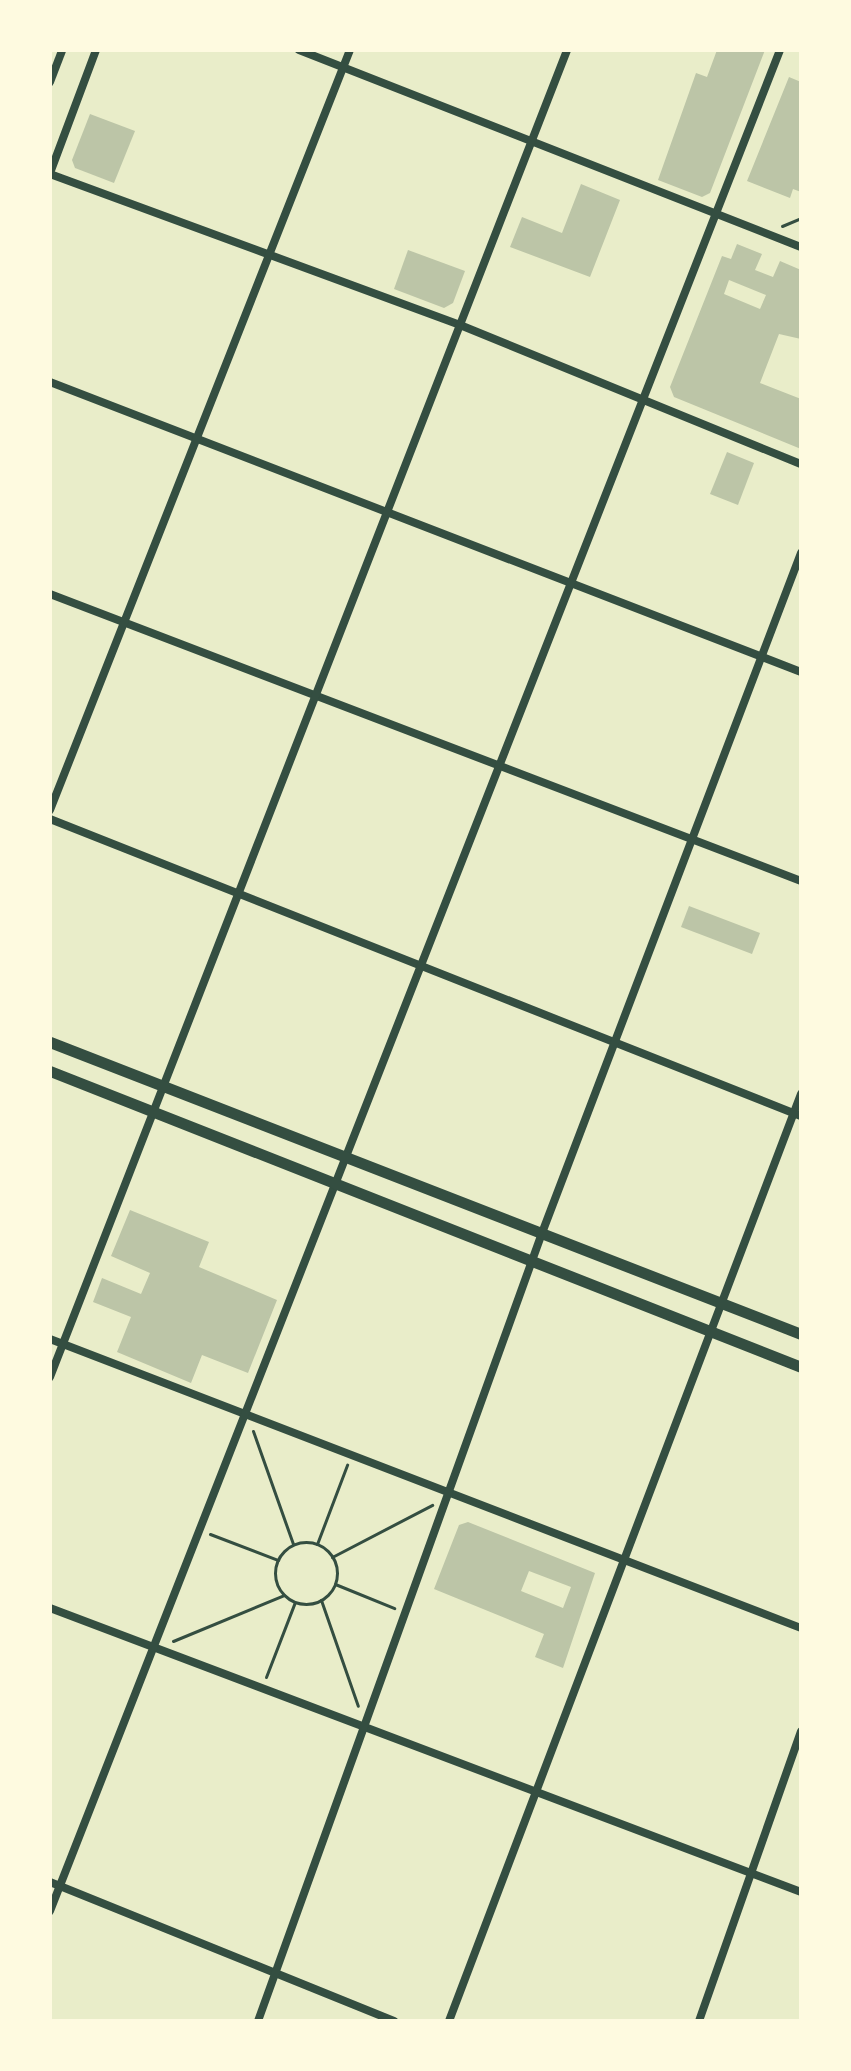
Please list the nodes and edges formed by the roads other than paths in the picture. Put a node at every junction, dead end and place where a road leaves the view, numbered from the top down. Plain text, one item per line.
1 (62, 50) edge
2 (96, 50) edge
3 (299, 50) edge
4 (350, 50) edge
5 (567, 50) edge
6 (780, 50) edge
7 (344, 66) junction
8 (50, 82) edge
9 (531, 139) junction
10 (50, 173) edge
11 (714, 212) junction
12 (801, 247) edge
13 (270, 253) junction
14 (460, 325) junction
15 (50, 382) edge
16 (641, 402) junction
17 (197, 436) junction
18 (801, 464) edge
19 (386, 511) junction
20 (801, 553) edge
21 (573, 580) junction
22 (50, 594) edge
23 (125, 622) junction
24 (762, 657) junction
25 (801, 672) edge
26 (314, 695) junction
27 (500, 763) junction
28 (50, 810) edge
29 (50, 819) edge
30 (692, 839) junction
31 (801, 881) edge
32 (237, 894) junction
33 (419, 966) junction
34 (50, 1042) edge
35 (616, 1044) junction
36 (50, 1071) edge
37 (164, 1089) junction
38 (801, 1094) edge
39 (155, 1113) junction
40 (797, 1114) edge
41 (348, 1158) junction
42 (338, 1185) junction
43 (542, 1233) junction
44 (533, 1262) junction
45 (721, 1303) junction
46 (711, 1331) junction
47 (801, 1334) edge
48 (50, 1339) edge
49 (63, 1344) junction
50 (801, 1367) edge
51 (50, 1377) edge
52 (248, 1418) junction
53 (452, 1495) junction
54 (624, 1560) junction
55 (50, 1608) edge
56 (801, 1628) edge
57 (152, 1650) junction
58 (365, 1727) junction
59 (801, 1731) edge
60 (534, 1790) junction
61 (750, 1873) junction
62 (50, 1882) edge
63 (60, 1886) junction
64 (801, 1892) edge
65 (50, 1911) edge
66 (275, 1972) junction
67 (258, 2021) edge
68 (394, 2021) edge
69 (449, 2021) edge
70 (699, 2021) edge

1 - 8 street
2 - 10 street
3 - 7 street
4 - 7 street
5 - 9 street
6 - 11 street
7 - 9 street
7 - 13 street
9 - 11 street
9 - 14 street
10 - 13 street
11 - 12 street
11 - 16 street
13 - 14 street
13 - 17 street
14 - 16 street
14 - 19 street
15 - 17 street
16 - 18 street
16 - 21 street
17 - 19 street
17 - 23 street
19 - 21 street
19 - 26 street
20 - 24 street
21 - 24 street
21 - 27 street
22 - 23 street
23 - 26 street
23 - 28 street
24 - 25 street
24 - 30 street
26 - 27 street
26 - 32 street
27 - 30 street
27 - 33 street
29 - 32 street
30 - 31 street
30 - 35 street
32 - 33 street
32 - 37 street
33 - 35 street
33 - 41 street
34 - 37 main road
35 - 40 street
35 - 43 street
36 - 39 main road
37 - 39 street
37 - 41 main road
38 - 40 street
39 - 42 main road
39 - 49 street
40 - 45 street
41 - 42 street
41 - 43 main road
42 - 44 main road
42 - 52 street
43 - 44 street
43 - 45 main road
44 - 46 main road
44 - 53 street
45 - 46 street
45 - 47 main road
46 - 50 main road
46 - 54 street
48 - 49 street
49 - 51 street
49 - 52 street
52 - 53 street
52 - 57 street
53 - 54 street
53 - 58 street
54 - 56 street
54 - 60 street
55 - 57 street
57 - 58 street
57 - 63 street
58 - 60 street
58 - 66 street
59 - 61 street
60 - 61 street
60 - 69 street
61 - 64 street
61 - 70 street
62 - 63 street
63 - 65 street
63 - 66 street
66 - 67 street
66 - 68 street

